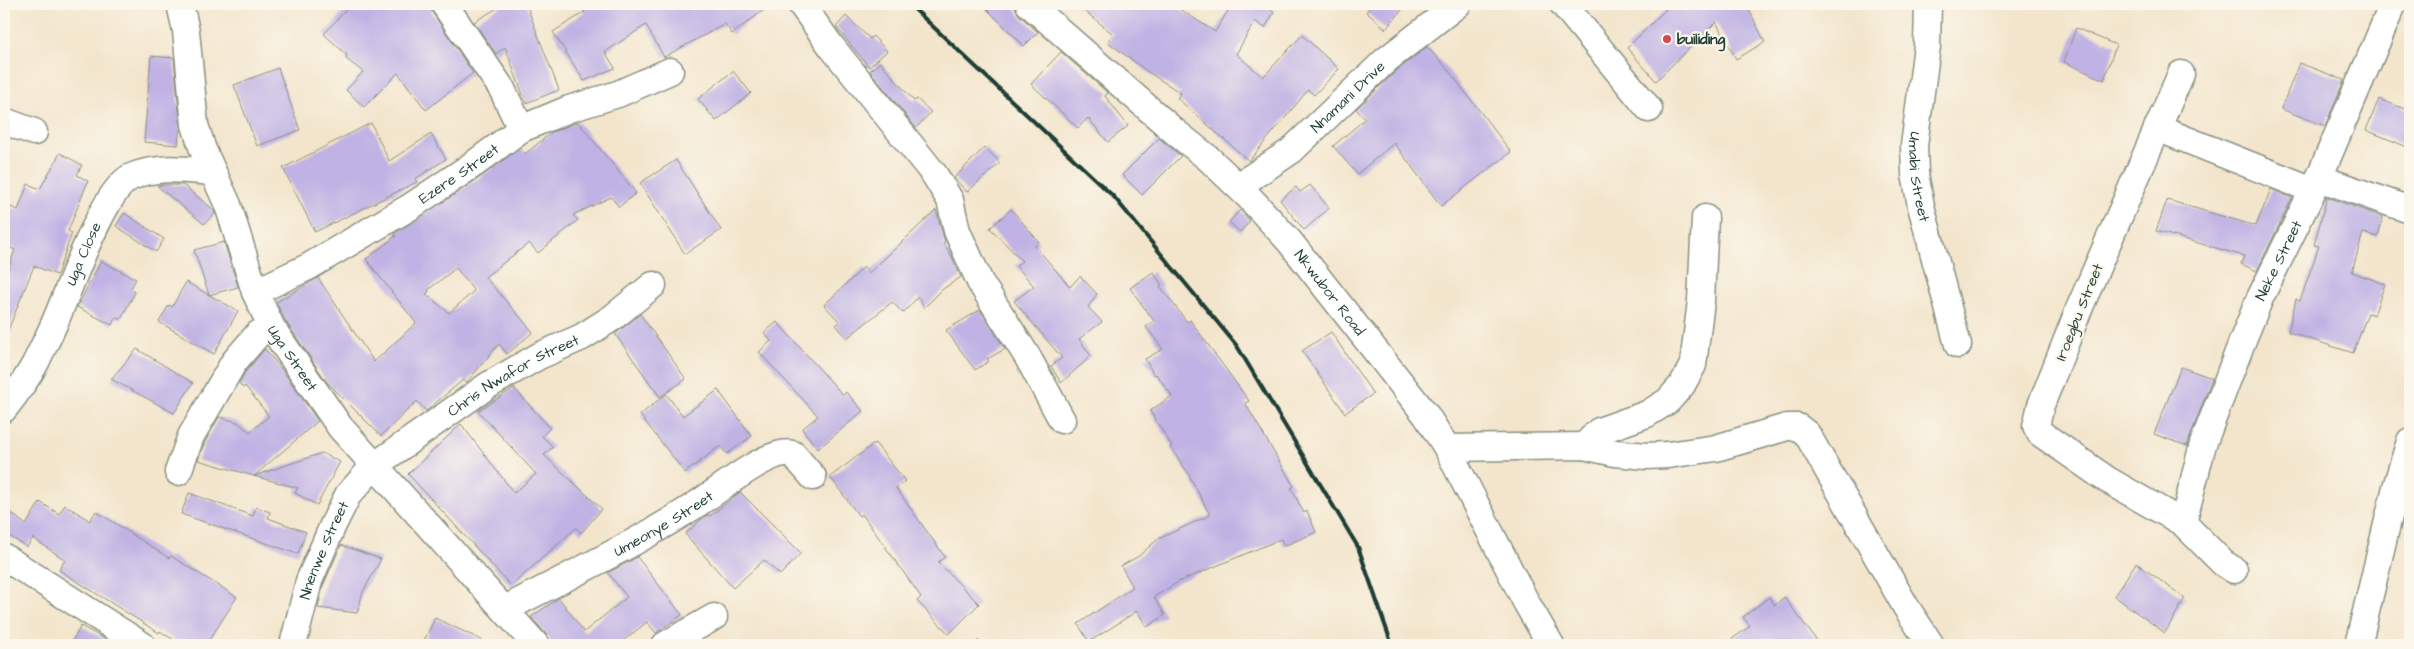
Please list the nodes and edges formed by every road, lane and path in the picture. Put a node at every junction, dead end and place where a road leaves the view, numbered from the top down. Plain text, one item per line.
1 (180, 4) edge
2 (444, 4) edge
3 (801, 4) edge
4 (1029, 4) edge
5 (1458, 4) edge
6 (1563, 4) edge
7 (1928, 4) edge
8 (2393, 4) edge
9 (670, 70) dead end
10 (2181, 74) dead end
11 (1649, 109) dead end
12 (4, 121) edge
13 (2157, 128) junction
14 (521, 129) junction
15 (34, 132) dead end
16 (214, 172) junction
17 (2316, 184) junction
18 (1238, 186) junction
19 (2410, 210) edge
20 (1705, 218) dead end
21 (653, 285) dead end
22 (255, 292) junction
23 (272, 328) junction
24 (1958, 345) dead end
25 (4, 409) edge
26 (1062, 420) dead end
27 (2410, 441) edge
28 (1584, 446) junction
29 (1447, 448) junction
30 (374, 466) junction
31 (178, 472) dead end
32 (813, 478) dead end
33 (2183, 523) junction
34 (4, 557) edge
35 (2234, 570) dead end
36 (505, 609) junction
37 (714, 617) dead end
38 (977, 641) dead end
39 (142, 645) edge
40 (293, 645) edge
41 (536, 645) edge
42 (665, 645) edge
43 (981, 645) edge
44 (1551, 645) edge
45 (1932, 645) edge
46 (2358, 645) edge

1 - 16 street, Uga Street
2 - 14 street
3 - 26 street
4 - 18 street, Nkwubor Road
5 - 18 street, Nnamani Drive
6 - 11 street
7 - 24 street, Umabi Street
8 - 17 street, Neke Street
9 - 14 street, Ezere Street
10 - 13 street
12 - 15 street
13 - 17 street
13 - 33 street, Iroegbu Street
14 - 22 street, Ezere Street
16 - 22 street, Uga Street
16 - 25 street, Uga Close
17 - 19 street
17 - 33 street, Neke Street
18 - 29 street, Nkwubor Road
20 - 28 street
21 - 30 street, Chris Nwafor Street
22 - 23 street, Uga Street
23 - 30 street, Uga Street
23 - 31 street
27 - 46 street
28 - 29 street
28 - 45 street
29 - 44 street, Nkwubor Road
30 - 36 street, Uga Street
30 - 40 street, Nnenwe Street
32 - 36 street, Umeonye Street
33 - 35 street, Iroegbu Street
34 - 39 street
36 - 41 street, Uga Street
37 - 42 street
38 - 43 path

